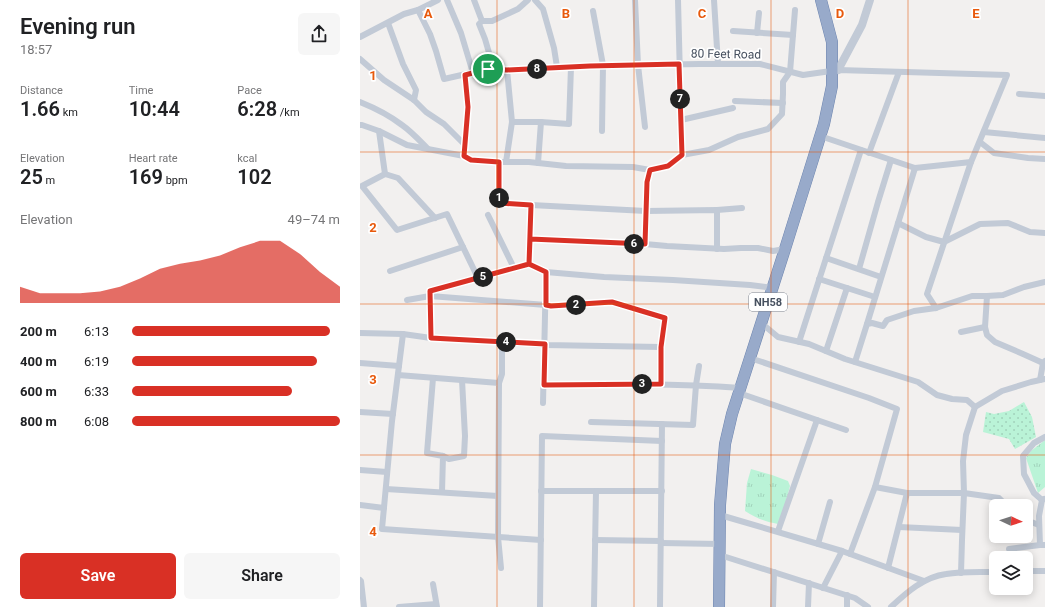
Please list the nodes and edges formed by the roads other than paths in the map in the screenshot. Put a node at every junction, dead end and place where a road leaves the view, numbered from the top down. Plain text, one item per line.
1 (438, 0) edge
2 (447, 0) edge
3 (474, 0) edge
4 (528, 0) edge
5 (534, 0) edge
6 (635, 0) edge
7 (678, 0) edge
8 (714, 0) edge
9 (821, 0) edge
10 (828, 0) edge
11 (870, 0) edge
12 (418, 10) junction
13 (795, 10) dead end
14 (593, 11) dead end
15 (759, 13) dead end
16 (482, 21) junction
17 (388, 23) junction
18 (733, 31) dead end
19 (757, 33) junction
20 (793, 35) junction
21 (360, 37) edge
22 (360, 59) edge
23 (679, 64) junction
24 (718, 64) junction
25 (603, 65) junction
26 (638, 65) junction
27 (571, 67) junction
28 (557, 68) junction
29 (494, 70) junction
30 (507, 70) junction
31 (835, 70) junction
32 (790, 72) junction
33 (899, 72) junction
34 (473, 73) junction
35 (465, 75) junction
36 (1019, 94) dead end
37 (1045, 96) edge
38 (414, 100) junction
39 (735, 101) dead end
40 (360, 102) edge
41 (783, 103) junction
42 (733, 108) dead end
43 (681, 120) junction
44 (512, 122) junction
45 (541, 122) junction
46 (360, 125) edge
47 (645, 128) dead end
48 (379, 131) junction
49 (602, 131) dead end
50 (984, 132) junction
51 (826, 138) junction
52 (1045, 138) edge
53 (980, 142) junction
54 (465, 145) junction
55 (428, 149) junction
56 (861, 150) junction
57 (869, 153) junction
58 (682, 155) junction
59 (464, 156) junction
60 (1045, 159) edge
61 (891, 160) junction
62 (499, 162) junction
63 (506, 162) junction
64 (972, 162) junction
65 (538, 163) junction
66 (915, 168) junction
67 (650, 170) junction
68 (386, 174) junction
69 (361, 186) edge
70 (531, 205) junction
71 (742, 208) dead end
72 (717, 210) junction
73 (646, 211) junction
74 (488, 216) dead end
75 (435, 218) junction
76 (898, 223) junction
77 (1045, 233) edge
78 (530, 239) junction
79 (944, 242) junction
80 (645, 244) junction
81 (463, 247) junction
82 (717, 249) junction
83 (785, 249) junction
84 (826, 258) junction
85 (529, 264) junction
86 (514, 268) junction
87 (859, 269) junction
88 (390, 271) dead end
89 (546, 272) junction
90 (881, 277) junction
91 (478, 278) junction
92 (819, 279) junction
93 (1045, 282) edge
94 (773, 288) junction
95 (847, 288) junction
96 (430, 296) junction
97 (987, 296) junction
98 (875, 297) junction
99 (407, 300) dead end
100 (546, 305) junction
101 (936, 308) junction
102 (867, 324) junction
103 (764, 326) junction
104 (985, 327) junction
105 (961, 332) dead end
106 (360, 333) edge
107 (403, 334) junction
108 (431, 338) junction
109 (502, 342) junction
110 (799, 342) junction
111 (545, 344) junction
112 (661, 347) junction
113 (826, 351) junction
114 (756, 360) junction
115 (855, 362) junction
116 (1044, 362) edge
117 (360, 363) edge
118 (399, 366) junction
119 (699, 366) dead end
120 (398, 375) junction
121 (433, 378) junction
122 (1042, 379) edge
123 (462, 380) junction
124 (499, 383) junction
125 (661, 384) junction
126 (544, 385) junction
127 (696, 385) junction
128 (742, 392) junction
129 (543, 402) dead end
130 (974, 407) junction
131 (360, 412) edge
132 (393, 414) junction
133 (817, 420) junction
134 (591, 422) dead end
135 (662, 424) junction
136 (846, 430) dead end
137 (1045, 437) edge
138 (662, 441) junction
139 (443, 456) junction
140 (360, 470) edge
141 (388, 472) junction
142 (875, 487) junction
143 (386, 489) junction
144 (541, 491) junction
145 (596, 491) junction
146 (662, 491) junction
147 (442, 492) junction
148 (907, 493) junction
149 (964, 493) junction
150 (498, 496) junction
151 (1000, 499) edge
152 (1044, 499) edge
153 (830, 502) dead end
154 (360, 506) edge
155 (384, 508) junction
156 (723, 515) junction
157 (1033, 522) edge
158 (1040, 525) junction
159 (899, 527) junction
160 (962, 530) junction
161 (778, 531) junction
162 (498, 537) junction
163 (541, 540) junction
164 (595, 540) junction
165 (661, 542) junction
166 (720, 544) junction
167 (818, 544) junction
168 (1043, 545) edge
169 (1009, 549) dead end
170 (842, 551) junction
171 (850, 554) junction
172 (726, 557) junction
173 (501, 568) dead end
174 (888, 568) junction
175 (1045, 570) edge
176 (1033, 571) edge
177 (774, 572) junction
178 (989, 572) edge
179 (962, 573) junction
180 (360, 580) edge
181 (924, 581) junction
182 (809, 583) junction
183 (433, 584) dead end
184 (823, 588) junction
185 (847, 595) junction
186 (436, 606) edge
187 (364, 607) edge
188 (399, 607) edge
189 (540, 607) edge
190 (594, 607) edge
191 (660, 607) edge
192 (719, 607) edge
193 (725, 607) edge
194 (773, 607) edge
195 (808, 607) edge
196 (846, 607) edge
197 (868, 607) edge
198 (891, 607) edge

1 - 12 street
2 - 34 street
3 - 16 street
4 - 16 street
5 - 28 street
6 - 26 street
7 - 23 street
8 - 24 street
9 - 31 highway, NH58
10 - 31 highway, NH58
11 - 31 street
12 - 17 street
12 - 35 street, 80 Feet Road
13 - 20 street
14 - 25 street
15 - 19 street
16 - 29 street
17 - 21 street
17 - 38 street
18 - 19 street
19 - 20 street
20 - 32 street
22 - 38 street
23 - 24 street, 80 Feet Road
23 - 26 street, 80 Feet Road
23 - 43 street
24 - 32 street, 80 Feet Road
25 - 26 street, 80 Feet Road
25 - 27 street, 80 Feet Road
25 - 49 street
26 - 47 street
27 - 28 street, 80 Feet Road
27 - 45 street
28 - 30 street, 80 Feet Road
29 - 30 street, 80 Feet Road
29 - 34 street, 80 Feet Road
30 - 44 street
31 - 32 street, 80 Feet Road
31 - 33 street, 80 Feet Road
31 - 51 highway, NH58
31 - 83 highway, NH58
32 - 41 street
33 - 50 street, 80 Feet Road
33 - 57 street
34 - 35 street, 80 Feet Road
35 - 54 street
36 - 37 street
38 - 54 street
39 - 41 street
40 - 55 street
41 - 58 street
42 - 43 street
43 - 58 street
44 - 45 street
44 - 63 street
45 - 65 street
46 - 48 street
48 - 55 street
48 - 68 street
50 - 52 street
50 - 53 street
51 - 56 street
51 - 103 highway, NH58
53 - 60 street
53 - 64 street
54 - 59 street
55 - 59 street
56 - 57 street
56 - 84 street
57 - 61 street
58 - 67 street
59 - 62 street
61 - 66 street
61 - 87 street
62 - 63 street
62 - 70 street
63 - 65 street
64 - 66 street
64 - 79 street
65 - 67 street
66 - 76 street
67 - 73 street
68 - 69 street
68 - 75 street
69 - 75 street
70 - 73 street
70 - 78 street
71 - 72 street
72 - 73 street
72 - 82 street
73 - 80 street
74 - 86 street
75 - 81 street
76 - 79 street
76 - 90 street
77 - 79 street
78 - 80 street
78 - 85 street
79 - 101 street
80 - 82 street
81 - 88 street
81 - 91 street
82 - 83 street
83 - 94 highway, NH58
84 - 87 street
84 - 92 street
85 - 86 street
85 - 89 street
86 - 91 street
87 - 90 street
89 - 94 street
89 - 100 street
90 - 98 street
91 - 96 street
92 - 95 street
92 - 110 street
93 - 97 street
94 - 103 highway, NH58
95 - 98 street
95 - 113 street
96 - 99 street
96 - 100 street
96 - 108 street
97 - 101 street
97 - 104 street
98 - 102 street
100 - 111 street
100 - 112 street
101 - 102 street
102 - 115 street
103 - 110 street
103 - 114 highway, NH58
103 - 128 highway, NH58
104 - 105 street
104 - 116 street
106 - 107 street
107 - 108 street
107 - 118 street
108 - 109 street
109 - 111 street
109 - 124 street
110 - 113 street
111 - 112 street
111 - 126 street
112 - 125 street
113 - 115 street
114 - 128 highway, NH58
114 - 142 street
115 - 130 street
116 - 122 street
117 - 118 street
118 - 120 street
119 - 127 street
120 - 121 street
120 - 132 street
121 - 123 street
121 - 139 street
122 - 130 street
123 - 124 street
123 - 139 street
124 - 150 street
125 - 126 street
125 - 127 street
126 - 129 street
127 - 128 street
127 - 135 street
128 - 133 street
128 - 156 highway, NH58
130 - 149 street
131 - 132 street
132 - 141 street
133 - 136 street
133 - 161 street
134 - 135 street
135 - 138 street
137 - 152 street
138 - 144 street
138 - 146 street
139 - 147 street
140 - 141 street
141 - 143 street
142 - 148 street
142 - 171 street
143 - 147 street
143 - 155 street
144 - 145 street
144 - 163 street
145 - 146 street
145 - 164 street
146 - 165 street
147 - 150 street
148 - 149 street
148 - 159 street
149 - 151 street
149 - 160 street
150 - 162 street
152 - 158 street
153 - 167 street
154 - 155 street
155 - 162 street
156 - 161 street
156 - 166 highway, NH58
156 - 172 highway, NH58
157 - 158 street
158 - 168 street
159 - 160 street
159 - 174 street
160 - 179 street
161 - 167 street
162 - 163 street
162 - 173 street
163 - 189 street
164 - 165 street
164 - 190 street
165 - 166 street
165 - 191 street
166 - 192 highway, NH58
167 - 170 street
168 - 169 street
170 - 171 street
170 - 184 street
171 - 174 street
172 - 177 street
172 - 193 highway, NH58
174 - 181 street
175 - 176 street
177 - 182 street
177 - 194 street
178 - 179 street
179 - 181 street
180 - 187 street
181 - 198 street
182 - 184 street
182 - 195 street
183 - 186 street
184 - 185 street
185 - 196 street
185 - 197 street
186 - 188 street

